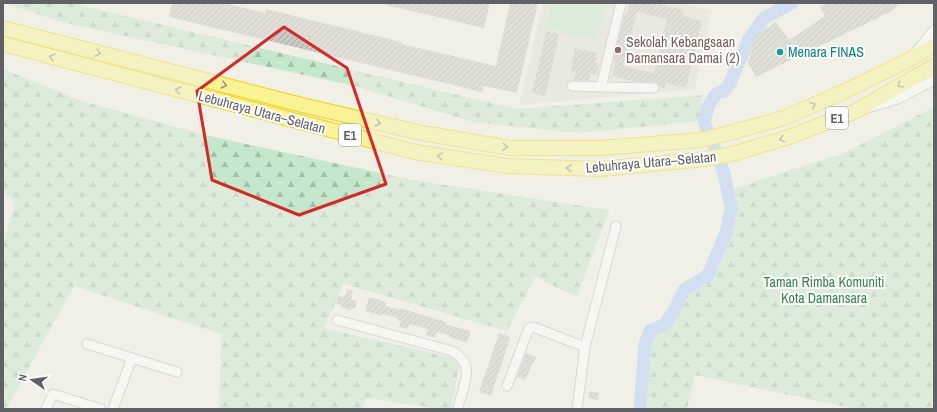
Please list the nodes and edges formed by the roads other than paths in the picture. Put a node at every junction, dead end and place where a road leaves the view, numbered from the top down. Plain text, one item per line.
1 (621, 3) edge
2 (3, 28) edge
3 (934, 30) edge
4 (3, 44) edge
5 (934, 45) edge
6 (911, 59) junction
7 (934, 66) edge
8 (934, 80) edge
9 (572, 86) dead end
10 (601, 87) junction
11 (654, 88) dead end
12 (856, 111) junction
13 (616, 226) dead end
14 (337, 320) dead end
15 (87, 344) dead end
16 (585, 347) junction
17 (132, 358) junction
18 (177, 372) dead end
19 (507, 386) dead end
20 (46, 409) edge
21 (99, 409) edge
22 (113, 409) edge
23 (458, 409) edge
24 (577, 409) edge

1 - 10 street
2 -> 6 highway, Lebuhraya Utara–Selatan / E1
3 - 6 street
12 -> 4 highway, Lebuhraya Utara–Selatan / E1
5 - 6 highway, Lebuhraya Utara–Selatan / E1
7 -> 12 highway, Lebuhraya Utara–Selatan / E1
8 - 12 street
9 - 10 street
10 - 11 street
13 - 16 street
14 - 23 street
15 - 17 street
16 - 19 street
16 - 24 street
17 - 18 street
17 - 22 street
20 - 21 street

